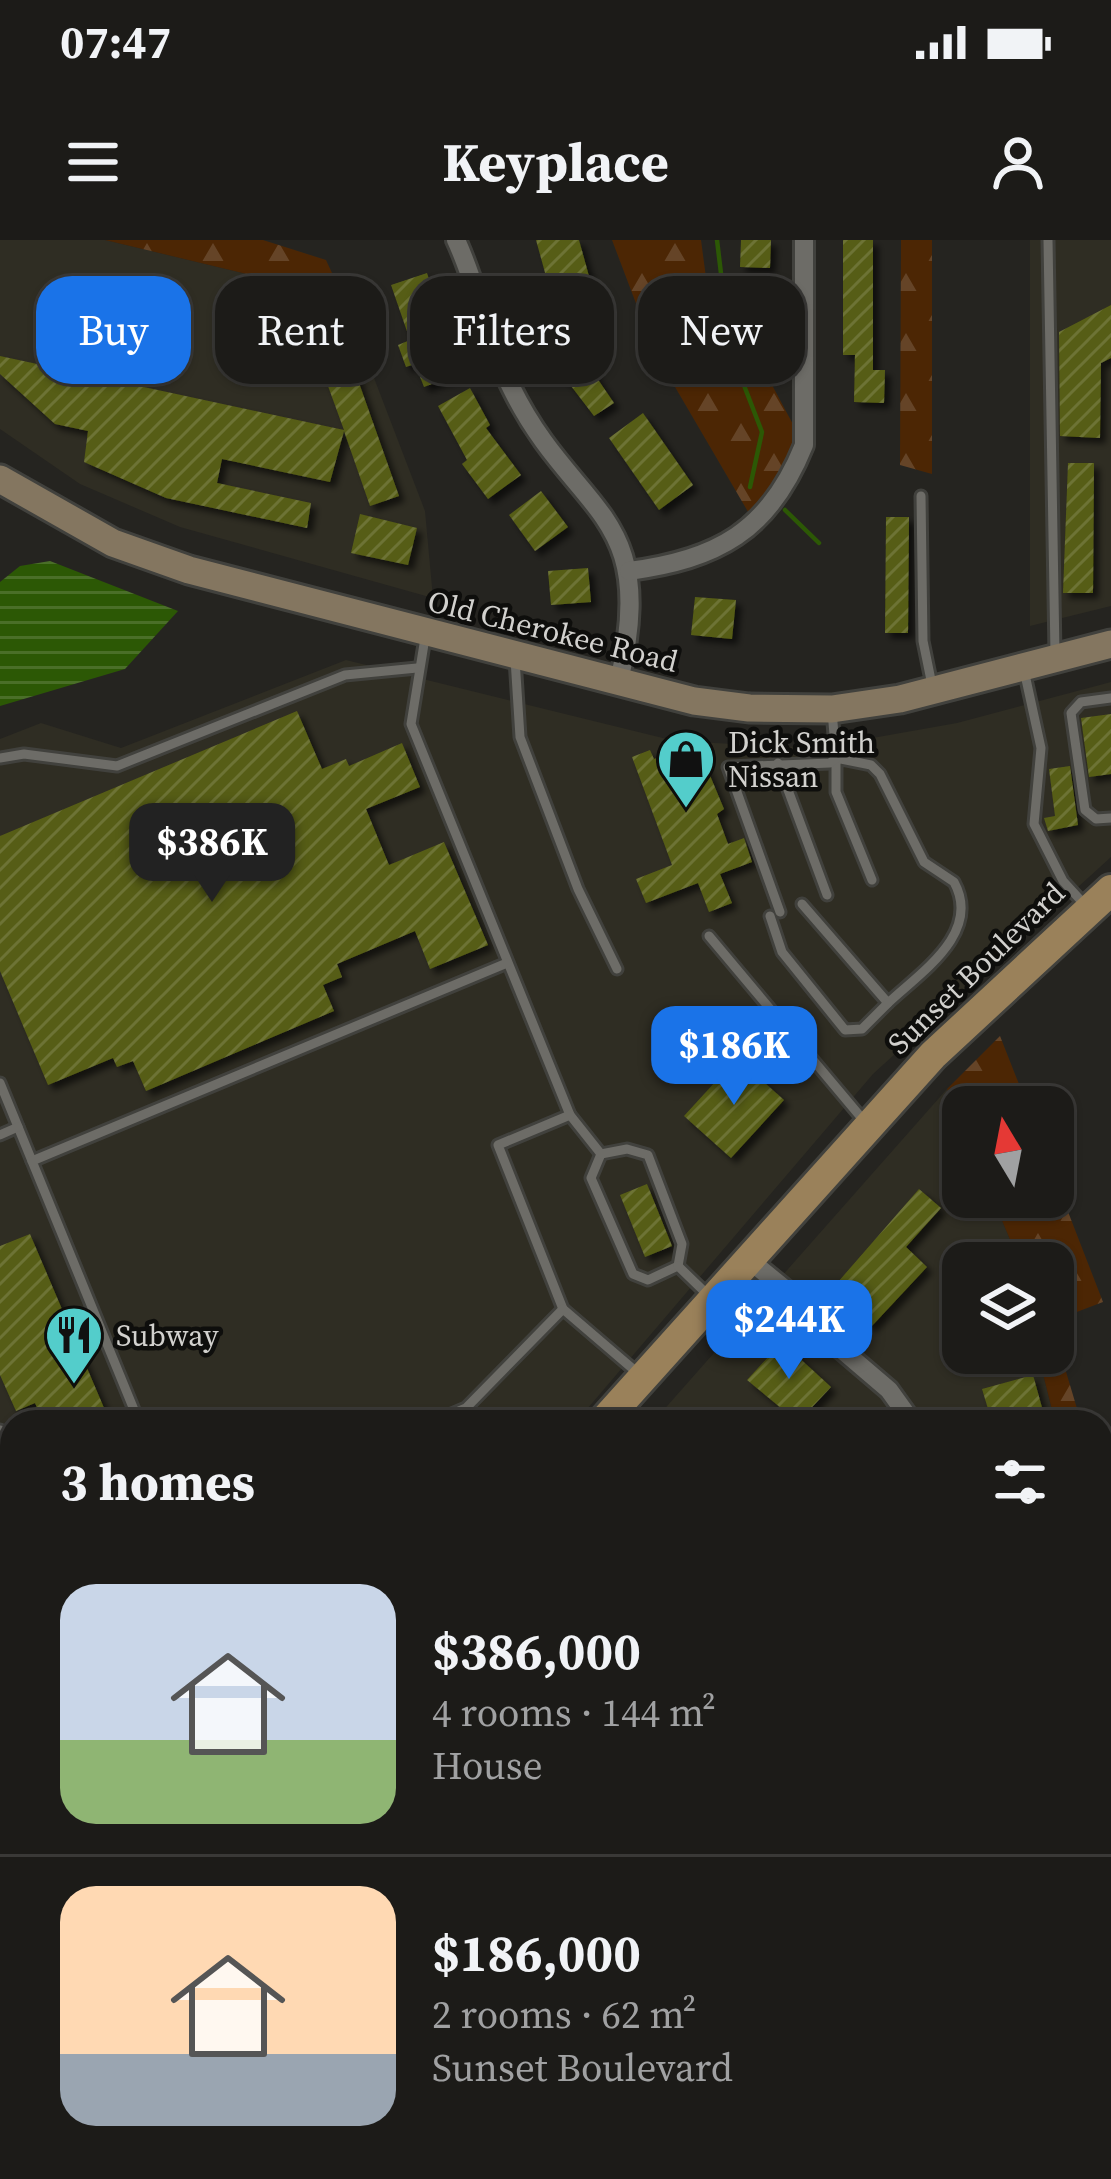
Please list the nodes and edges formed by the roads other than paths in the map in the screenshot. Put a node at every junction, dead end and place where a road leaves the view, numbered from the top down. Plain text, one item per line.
1 (456, 240) edge
2 (804, 240) edge
3 (1048, 240) edge
4 (0, 479) edge
5 (921, 496) dead end
6 (629, 571) junction
7 (426, 632) junction
8 (1111, 644) edge
9 (514, 654) junction
10 (1056, 659) junction
11 (1023, 667) junction
12 (417, 668) junction
13 (620, 681) junction
14 (933, 690) junction
15 (1111, 698) edge
16 (832, 709) junction
17 (0, 758) edge
18 (836, 758) junction
19 (778, 763) junction
20 (1111, 818) edge
21 (872, 880) dead end
22 (827, 896) dead end
23 (1100, 900) edge
24 (802, 904) dead end
25 (709, 936) dead end
26 (508, 963) junction
27 (616, 969) dead end
28 (888, 1003) junction
29 (0, 1083) edge
30 (569, 1115) junction
31 (868, 1126) junction
32 (18, 1127) junction
33 (0, 1135) edge
34 (601, 1154) junction
35 (32, 1161) junction
36 (678, 1267) junction
37 (730, 1279) junction
38 (563, 1309) junction
39 (643, 1378) junction
40 (134, 1410) edge
41 (466, 1410) edge
42 (614, 1410) edge
43 (903, 1410) edge

1 - 6 street
2 - 6 street
3 - 10 lane
4 - 7 street, Old Cherokee Road
5 - 14 lane
6 - 13 street
7 - 9 street, Old Cherokee Road
7 - 12 lane
8 - 10 street, Old Cherokee Road
9 - 13 street, Old Cherokee Road
9 - 27 lane
10 - 11 street, Old Cherokee Road
11 - 14 street, Old Cherokee Road
11 - 23 lane
12 - 17 lane
12 - 26 lane
13 - 16 street, Old Cherokee Road
14 - 16 street, Old Cherokee Road
15 - 20 lane
16 - 18 lane
18 - 19 lane
18 - 21 lane
18 - 28 lane
19 - 22 lane
19 - 28 lane
23 - 31 main road, Sunset Boulevard
24 - 28 lane
25 - 31 lane
26 - 30 lane
26 - 35 lane
29 - 32 lane
30 - 34 lane
30 - 38 lane
31 - 37 main road, Sunset Boulevard
32 - 33 lane
32 - 35 lane
34 - 36 lane
34 - 36 lane
35 - 40 lane
36 - 37 lane
37 - 39 main road, Sunset Boulevard
37 - 43 street
38 - 39 lane
38 - 41 lane
39 - 42 main road, Sunset Boulevard

